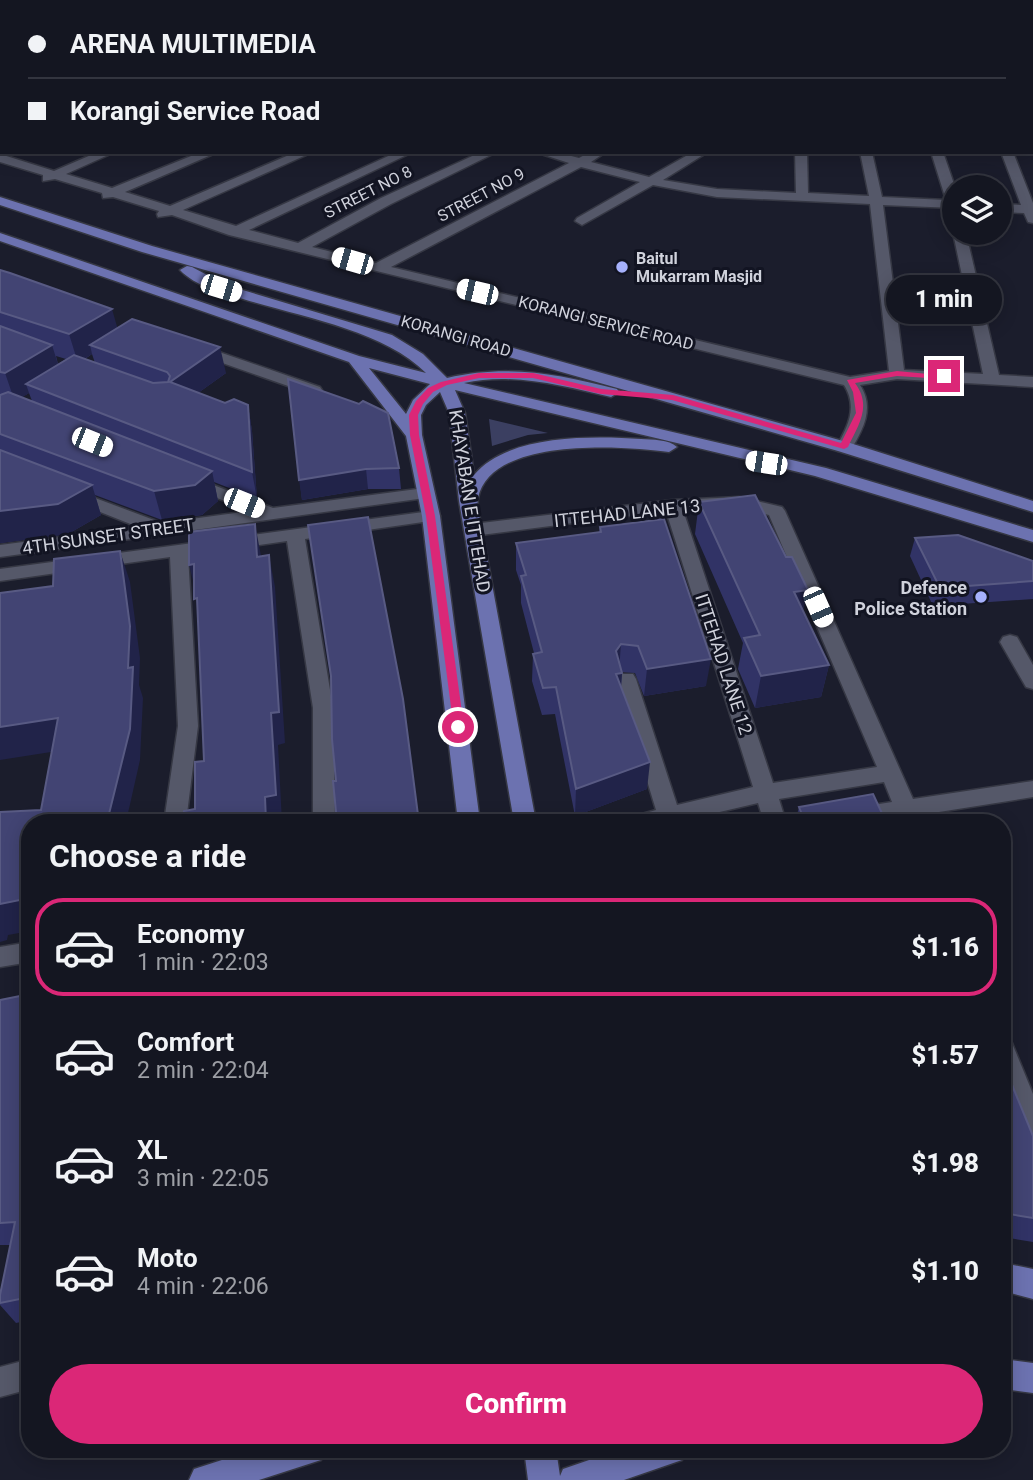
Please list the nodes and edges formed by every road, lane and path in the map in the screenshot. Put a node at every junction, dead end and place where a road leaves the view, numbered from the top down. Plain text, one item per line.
1 (103, 154) edge
2 (207, 154) edge
3 (302, 154) edge
4 (403, 154) edge
5 (487, 154) edge
6 (549, 154) edge
7 (596, 154) edge
8 (698, 154) edge
9 (801, 154) edge
10 (866, 154) edge
11 (938, 154) edge
12 (1008, 154) edge
13 (0, 157) edge
14 (580, 162) junction
15 (0, 168) edge
16 (945, 175) edge
17 (47, 178) junction
18 (650, 181) junction
19 (111, 194) junction
20 (802, 196) junction
21 (95, 199) junction
22 (876, 199) junction
23 (0, 201) edge
24 (942, 203) edge
25 (1012, 210) edge
26 (1032, 213) edge
27 (163, 214) junction
28 (582, 220) dead end
29 (237, 231) junction
30 (0, 237) edge
31 (963, 245) edge
32 (301, 247) junction
33 (147, 249) junction
34 (378, 268) junction
35 (183, 344) edge
36 (354, 359) junction
37 (897, 374) junction
38 (992, 379) junction
39 (850, 382) junction
40 (1033, 382) edge
41 (444, 383) junction
42 (323, 393) edge
43 (673, 397) junction
44 (457, 413) junction
45 (413, 415) junction
46 (414, 435) junction
47 (844, 447) junction
48 (168, 472) edge
49 (820, 472) junction
50 (49, 486) edge
51 (425, 493) junction
52 (468, 501) junction
53 (673, 505) junction
54 (1033, 507) edge
55 (269, 513) junction
56 (431, 516) junction
57 (160, 529) junction
58 (473, 530) junction
59 (137, 532) junction
60 (295, 534) junction
61 (1033, 536) edge
62 (179, 549) junction
63 (0, 551) edge
64 (138, 555) junction
65 (0, 575) edge
66 (1010, 642) dead end
67 (625, 679) edge
68 (1033, 682) edge
69 (891, 774) junction
70 (1033, 789) edge
71 (765, 793) junction
72 (176, 814) edge
73 (324, 814) edge
74 (468, 814) edge
75 (524, 814) edge
76 (668, 814) edge
77 (677, 814) edge
78 (772, 814) edge
79 (908, 814) edge
80 (918, 814) edge
81 (21, 953) edge
82 (0, 957) edge
83 (1011, 1072) edge
84 (1033, 1128) edge
85 (1011, 1279) edge
86 (1033, 1284) edge
87 (1011, 1375) edge
88 (21, 1376) edge
89 (1033, 1378) edge
90 (0, 1382) edge
91 (280, 1458) edge
92 (541, 1458) edge
93 (641, 1458) edge
94 (621, 1464) edge
95 (205, 1480) edge
96 (544, 1480) edge
97 (574, 1480) edge

1 - 17 street
2 - 19 street
3 - 27 street
4 - 29 street, STREET NO 8
5 - 32 street, STREET NO 8
6 - 14 street
7 - 14 street, STREET NO 9
8 - 18 street
9 - 20 street
10 - 22 street
11 - 16 street
12 - 26 street
13 - 17 street, KORANGI SERVICE ROAD
14 - 18 street
14 - 34 street, STREET NO 9
15 - 17 street
17 - 19 street, KORANGI SERVICE ROAD
17 - 21 street
18 - 20 street
18 - 28 street
19 - 21 street
19 - 27 street, KORANGI SERVICE ROAD
20 - 22 street
21 - 27 street
22 - 24 street
22 - 37 street
23 - 33 main road, KORANGI ROAD
25 - 26 street
27 - 29 street, KORANGI SERVICE ROAD
29 - 32 street, KORANGI SERVICE ROAD
30 - 36 main road
31 - 38 street
32 - 34 street, KORANGI SERVICE ROAD
33 - 41 main road, KHAYABAN E ITTEHAD
33 - 43 main road, KORANGI ROAD
34 - 39 street, KORANGI SERVICE ROAD
35 - 42 street
36 - 41 main road
36 - 46 main road
37 - 38 street, KORANGI SERVICE ROAD
37 - 39 street, KORANGI SERVICE ROAD
38 - 40 street, KORANGI SERVICE ROAD
39 - 47 street
41 - 43 main road
41 - 44 main road, KHAYABAN E ITTEHAD
41 - 45 main road
41 - 49 main road
43 - 47 main road, KORANGI ROAD
44 - 45 main road
44 - 52 main road, KHAYABAN E ITTEHAD
45 - 46 main road
46 - 51 main road
47 - 54 main road, KORANGI ROAD
48 - 55 street
49 - 52 main road
49 - 61 main road
50 - 57 street
51 - 55 street, 4TH SUNSET STREET
51 - 56 main road
52 - 58 main road, KHAYABAN E ITTEHAD
53 - 58 street, ITTEHAD LANE 13
53 - 69 street, ITTEHAD LANE 13
53 - 71 street, ITTEHAD LANE 12
55 - 57 street, 4TH SUNSET STREET
56 - 60 street, 4TH SUNSET STREET
56 - 74 main road
57 - 59 street, 4TH SUNSET STREET
58 - 75 main road, KHAYABAN E ITTEHAD
59 - 63 street, 4TH SUNSET STREET
59 - 64 street
60 - 62 street, 4TH SUNSET STREET
60 - 73 street
62 - 64 street, 4TH SUNSET STREET
62 - 72 street
64 - 65 street, 4TH SUNSET STREET
66 - 68 street
67 - 76 street
69 - 71 street
69 - 79 street, ITTEHAD LANE 13
70 - 80 street
71 - 77 street
71 - 78 street, ITTEHAD LANE 12
81 - 82 street
83 - 84 street
85 - 86 main road
87 - 89 main road
88 - 90 street
91 - 95 main road
92 - 96 main road
93 - 94 main road
94 - 97 main road

